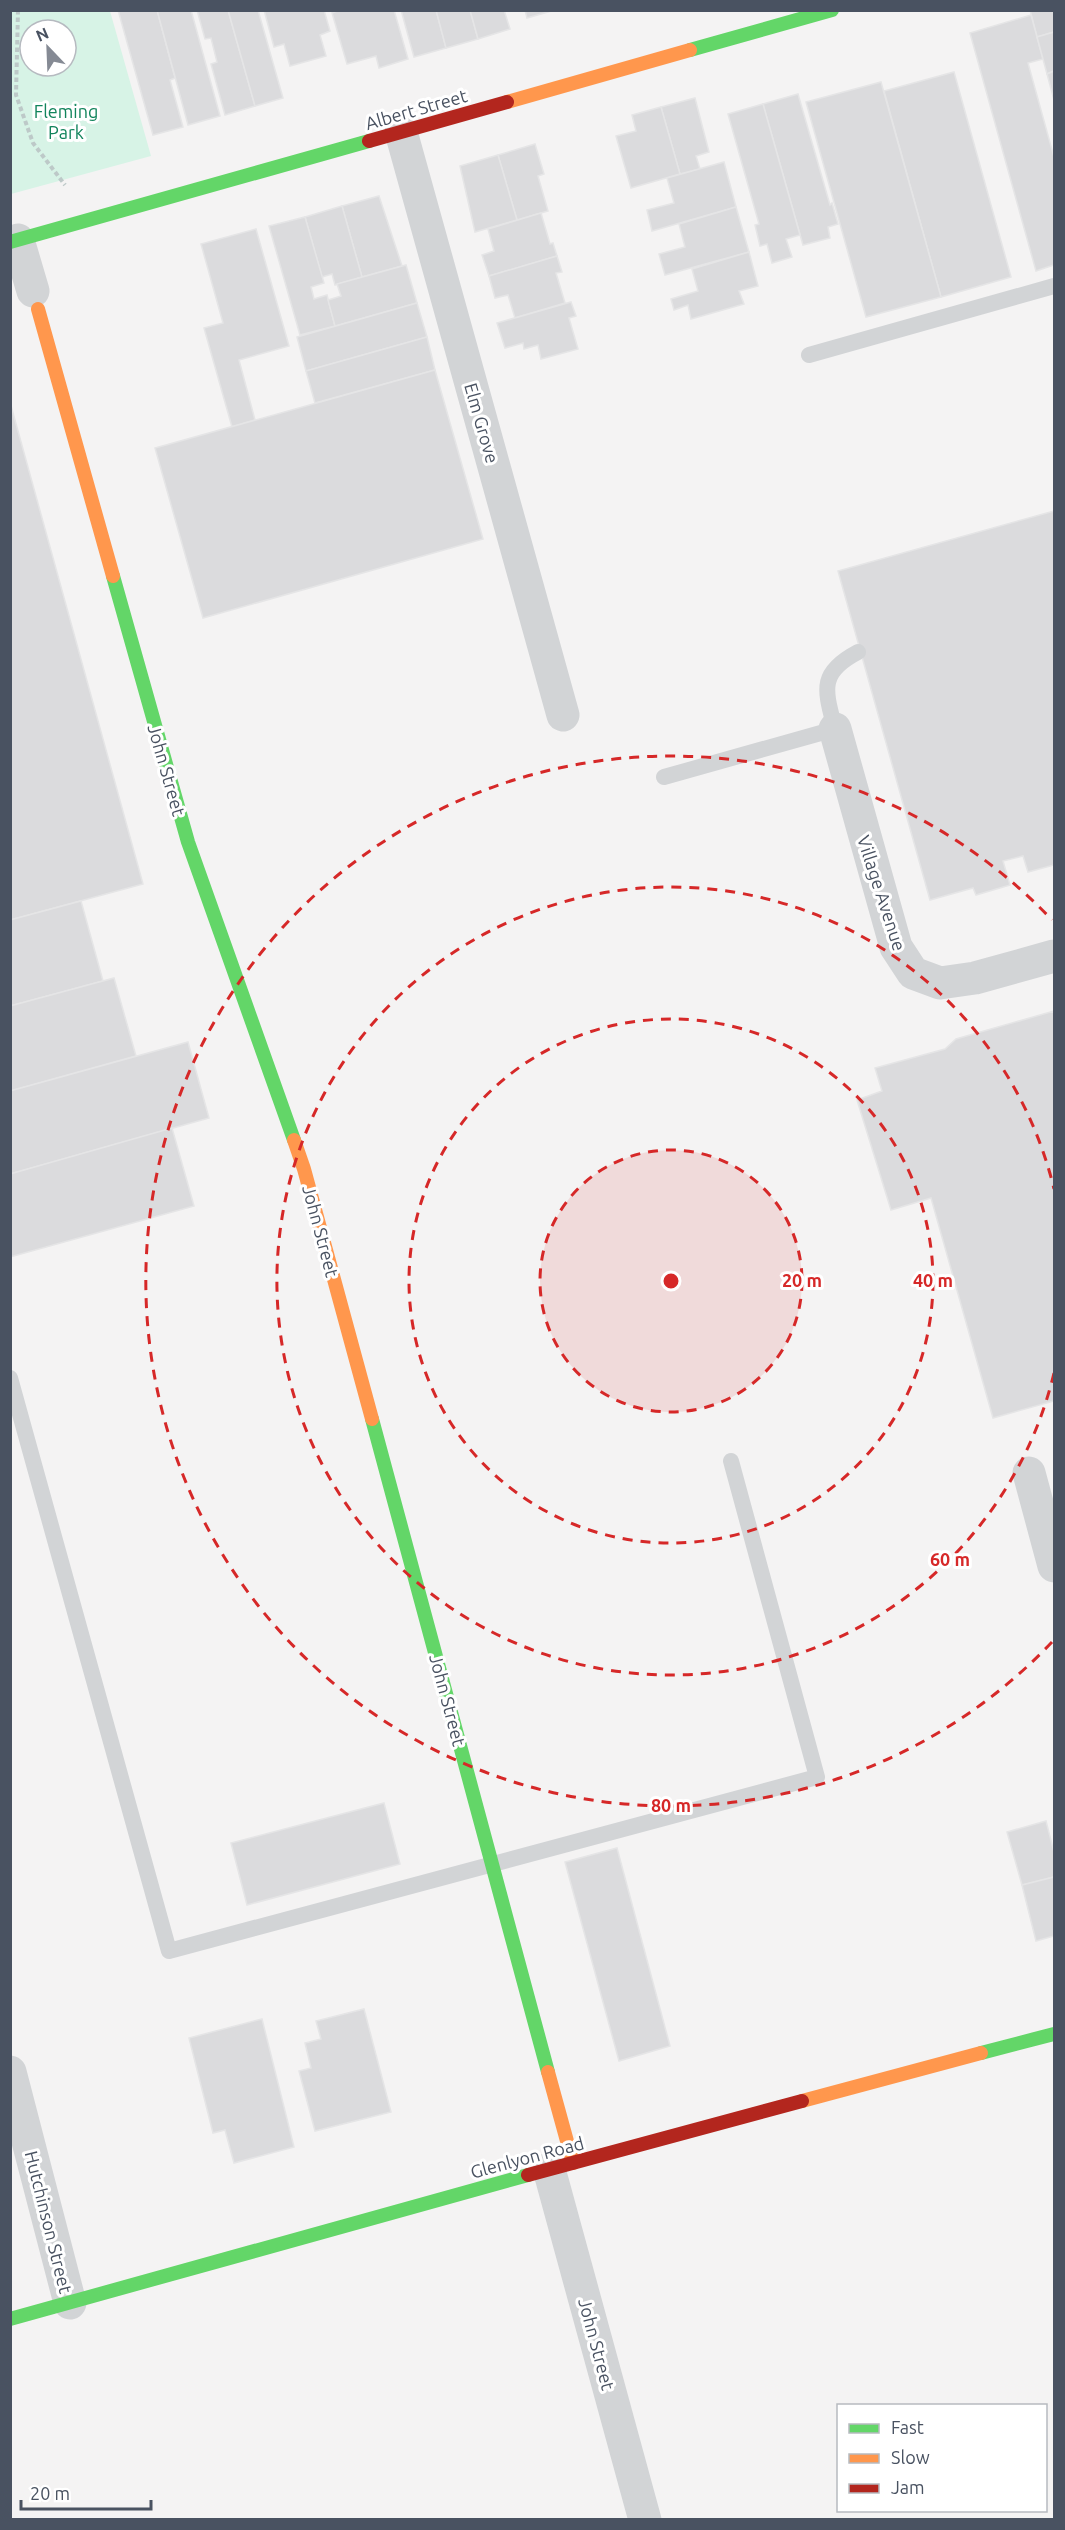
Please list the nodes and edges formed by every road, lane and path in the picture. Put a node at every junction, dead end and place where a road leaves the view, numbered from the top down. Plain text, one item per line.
1 (18, 10) edge
2 (832, 10) edge
3 (400, 132) junction
4 (78, 223) junction
5 (14, 241) edge
6 (1054, 286) edge
7 (35, 300) joint
8 (809, 355) dead end
9 (858, 652) dead end
10 (563, 715) dead end
11 (835, 729) junction
12 (664, 777) dead end
13 (1054, 956) edge
14 (10, 1378) edge
15 (730, 1461) dead end
16 (1029, 1473) dead end
17 (1054, 1566) edge
18 (492, 1864) junction
19 (1054, 2034) edge
20 (10, 2072) edge
21 (561, 2166) junction
22 (70, 2303) junction
23 (10, 2319) edge
24 (645, 2520) edge

1 - 4 path
2 - 3 street, Albert Street
3 - 4 street, Albert Street
3 - 10 street, Elm Grove
4 - 5 street, Albert Street
5 - 7 street, John Street
6 - 8 lane
7 - 18 street, John Street
9 - 11 lane
11 - 12 lane
11 - 13 street, Village Avenue
14 - 18 lane
15 - 18 lane
16 - 17 street
18 - 21 street, John Street
19 - 21 street, Glenlyon Road
20 - 22 street, Hutchinson Street
21 - 22 street, Glenlyon Road
21 - 24 street, John Street
22 - 23 street, Glenlyon Road

